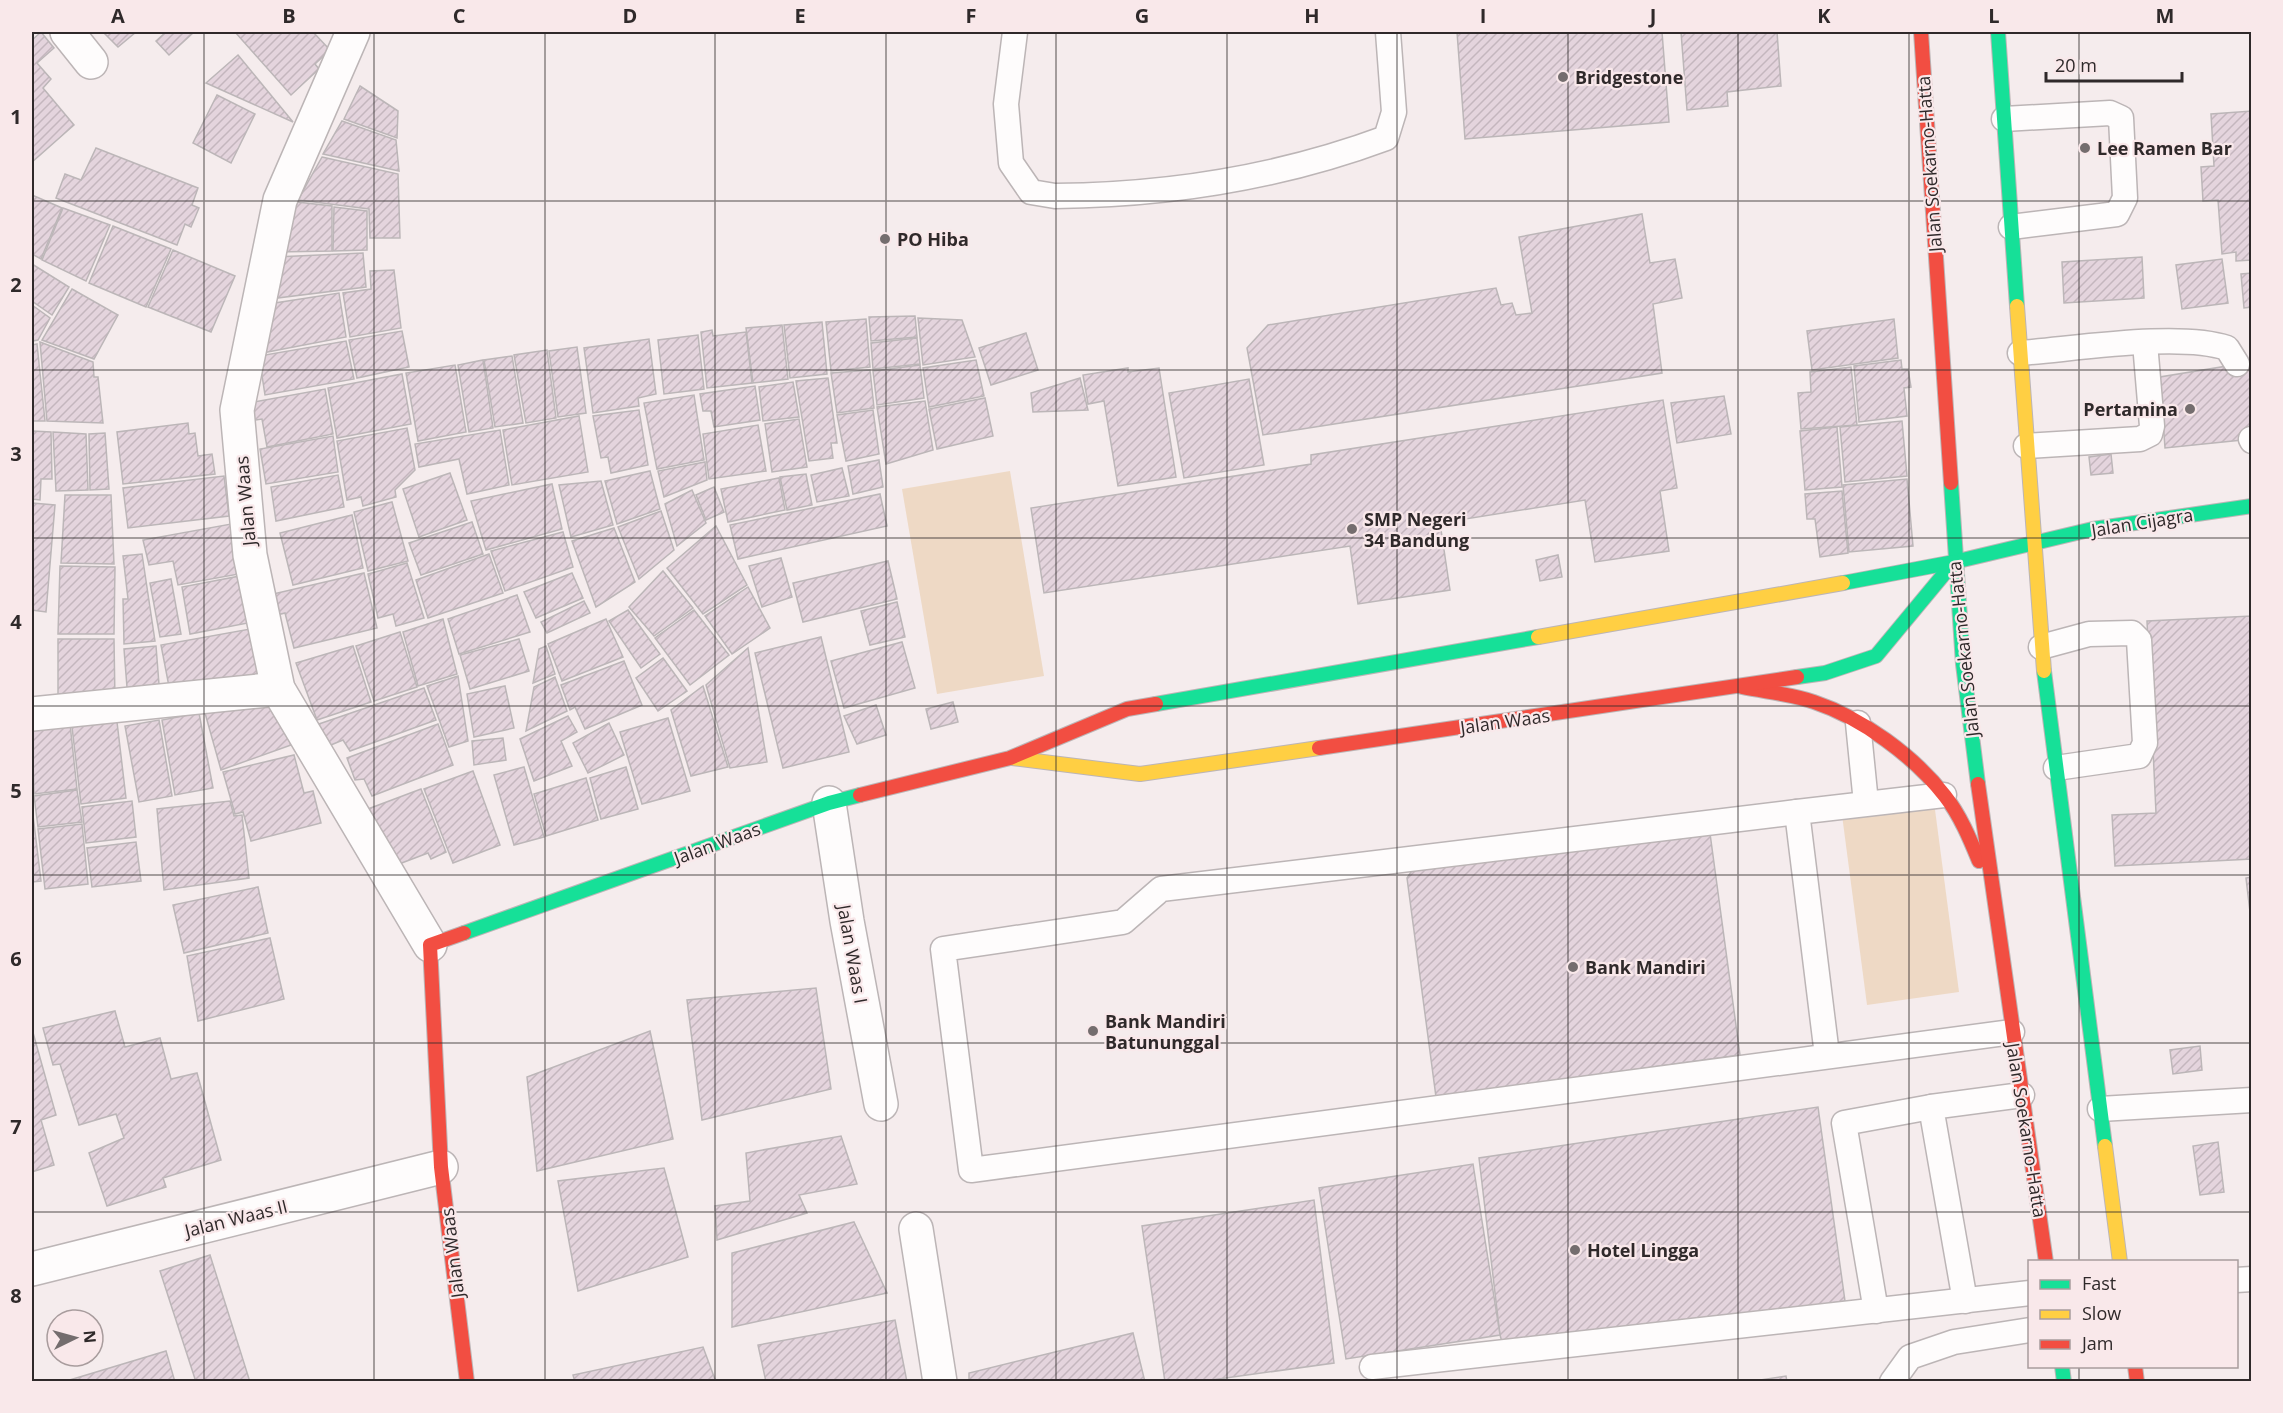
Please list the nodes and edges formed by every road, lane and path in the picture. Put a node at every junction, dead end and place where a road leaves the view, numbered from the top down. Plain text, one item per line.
1 (66, 32) edge
2 (352, 32) edge
3 (1015, 32) edge
4 (1388, 32) edge
5 (1921, 32) edge
6 (1998, 32) edge
7 (91, 62) dead end
8 (2004, 119) junction
9 (2011, 227) junction
10 (2145, 343) junction
11 (2020, 353) junction
12 (2237, 364) dead end
13 (2026, 446) junction
14 (2252, 506) edge
15 (2034, 542) junction
16 (1954, 562) junction
17 (2041, 647) junction
18 (1742, 687) junction
19 (278, 690) junction
20 (32, 714) edge
21 (1858, 723) junction
22 (1010, 758) junction
23 (2056, 768) junction
24 (1944, 795) junction
25 (830, 803) junction
26 (1866, 803) junction
27 (1797, 812) junction
28 (1991, 891) junction
29 (430, 945) junction
30 (2012, 1032) junction
31 (1827, 1055) junction
32 (2022, 1095) junction
33 (2252, 1100) edge
34 (881, 1104) dead end
35 (1931, 1107) junction
36 (2100, 1109) junction
37 (441, 1167) junction
38 (916, 1229) dead end
39 (2046, 1260) edge
40 (2120, 1260) edge
41 (32, 1269) edge
42 (2028, 1293) edge
43 (1965, 1301) junction
44 (1876, 1311) junction
45 (2028, 1330) edge
46 (1372, 1367) dead end
47 (463, 1376) edge
48 (940, 1382) edge
49 (1892, 1382) edge

1 - 7 street
2 - 19 street, Jalan Waas
3 - 4 lane
5 - 16 main road, Jalan Soekarno-Hatta
6 - 8 main road
8 - 9 main road
8 - 9 lane
9 - 11 main road
10 - 11 lane
10 - 12 lane
10 - 13 lane
11 - 13 main road
13 - 15 main road
14 - 15 main road, Jalan Cijagra
15 - 16 main road, Jalan Waas
15 - 17 main road
16 - 18 main road, Jalan Waas
16 - 22 main road, Jalan Waas
16 - 28 main road, Jalan Soekarno-Hatta
17 - 23 main road
17 - 23 lane
18 - 21 main road
18 - 22 main road, Jalan Waas
19 - 20 street
19 - 29 street, Jalan Waas
21 - 24 main road
21 - 26 lane
22 - 25 main road, Jalan Waas
23 - 36 main road
24 - 26 lane
24 - 28 main road
25 - 29 main road, Jalan Waas
25 - 34 street, Jalan Waas I
26 - 27 lane
27 - 31 lane
27 - 31 lane
28 - 30 main road, Jalan Soekarno-Hatta
29 - 37 main road, Jalan Waas
30 - 31 lane
30 - 32 main road, Jalan Soekarno-Hatta
32 - 35 lane
32 - 39 main road, Jalan Soekarno-Hatta
33 - 36 lane
35 - 43 lane
35 - 44 lane
36 - 40 main road
37 - 41 street, Jalan Waas II
37 - 47 main road, Jalan Waas
38 - 48 street
42 - 43 lane
43 - 44 lane
44 - 46 lane
45 - 49 lane

